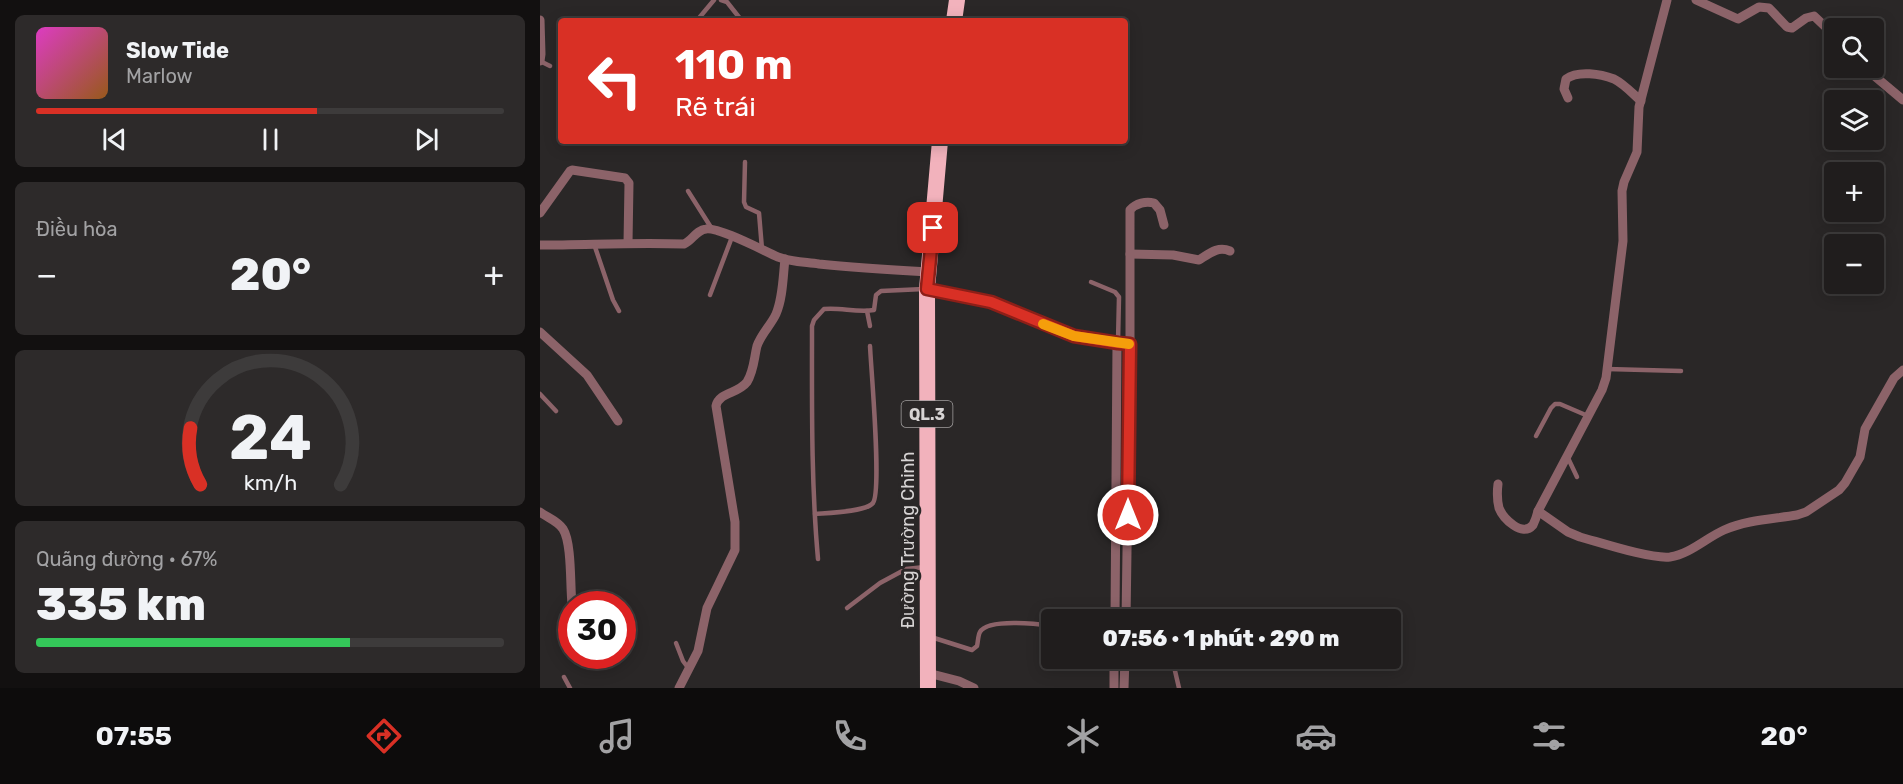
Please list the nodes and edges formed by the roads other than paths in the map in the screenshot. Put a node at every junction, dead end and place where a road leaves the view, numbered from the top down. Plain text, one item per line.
1 (714, 0) edge
2 (721, 0) edge
3 (957, 0) edge
4 (1667, 0) edge
5 (1695, 0) edge
6 (699, 18) dead end
7 (740, 18) edge
8 (954, 18) edge
9 (540, 20) edge
10 (1824, 26) edge
11 (540, 61) edge
12 (550, 66) dead end
13 (1877, 78) edge
14 (1568, 98) dead end
15 (1903, 100) edge
16 (1641, 101) junction
17 (940, 144) edge
18 (745, 162) dead end
19 (688, 191) dead end
20 (540, 213) edge
21 (1164, 225) dead end
22 (712, 230) junction
23 (732, 237) junction
24 (628, 243) junction
25 (594, 244) junction
26 (540, 245) edge
27 (762, 249) junction
28 (1230, 251) dead end
29 (1130, 254) junction
30 (785, 259) junction
31 (929, 272) junction
32 (1091, 282) dead end
33 (927, 289) junction
34 (710, 295) dead end
35 (619, 311) dead end
36 (867, 311) junction
37 (870, 326) dead end
38 (540, 332) edge
39 (1124, 344) junction
40 (870, 346) dead end
41 (1607, 369) junction
42 (1903, 370) edge
43 (1681, 372) dead end
44 (540, 394) edge
45 (556, 411) dead end
46 (1588, 416) junction
47 (618, 421) dead end
48 (1536, 436) dead end
49 (1567, 455) junction
50 (1577, 477) dead end
51 (1498, 484) dead end
52 (1538, 511) junction
53 (540, 512) edge
54 (815, 513) junction
55 (1122, 535) junction
56 (819, 559) dead end
57 (928, 567) junction
58 (571, 591) edge
59 (847, 608) dead end
60 (1116, 609) edge
61 (1125, 609) edge
62 (1041, 624) edge
63 (928, 636) junction
64 (676, 643) dead end
65 (689, 669) junction
66 (1114, 669) edge
67 (1125, 669) edge
68 (1175, 669) edge
69 (564, 677) dead end
70 (928, 681) edge
71 (570, 688) edge
72 (679, 688) edge
73 (974, 688) edge
74 (1114, 688) edge
75 (1124, 688) edge
76 (1179, 688) edge

1 - 6 lane
2 - 7 lane
3 - 8 highway
4 - 16 street
5 - 10 street
9 - 11 street
11 - 12 lane
13 - 15 street
14 - 16 street
16 - 41 street
17 - 31 highway, Đường Trường Chinh / QL.3
18 - 27 lane
19 - 22 lane
20 - 24 street
21 - 29 street
22 - 23 street
22 - 24 street
23 - 27 street
23 - 34 lane
24 - 25 street
25 - 26 street
25 - 35 lane
27 - 30 street
28 - 29 street
29 - 39 street
30 - 31 street
30 - 65 street
31 - 33 highway, Đường Trường Chinh / QL.3
32 - 39 lane
33 - 36 lane
33 - 39 street
33 - 57 highway, Đường Trường Chinh / QL.3
36 - 37 lane
36 - 54 lane
38 - 47 street
39 - 55 street
40 - 54 lane
41 - 43 lane
41 - 46 street
42 - 52 street
44 - 45 lane
46 - 48 lane
46 - 49 street
49 - 50 lane
49 - 52 street
51 - 52 street
53 - 58 street
54 - 56 lane
55 - 60 street
55 - 61 street
57 - 59 lane
57 - 63 highway, Đường Trường Chinh / QL.3
62 - 63 lane
63 - 70 highway, Đường Trường Chinh / QL.3
64 - 65 lane
65 - 72 street
66 - 74 street
67 - 75 street
68 - 76 lane
69 - 71 lane
70 - 73 street

